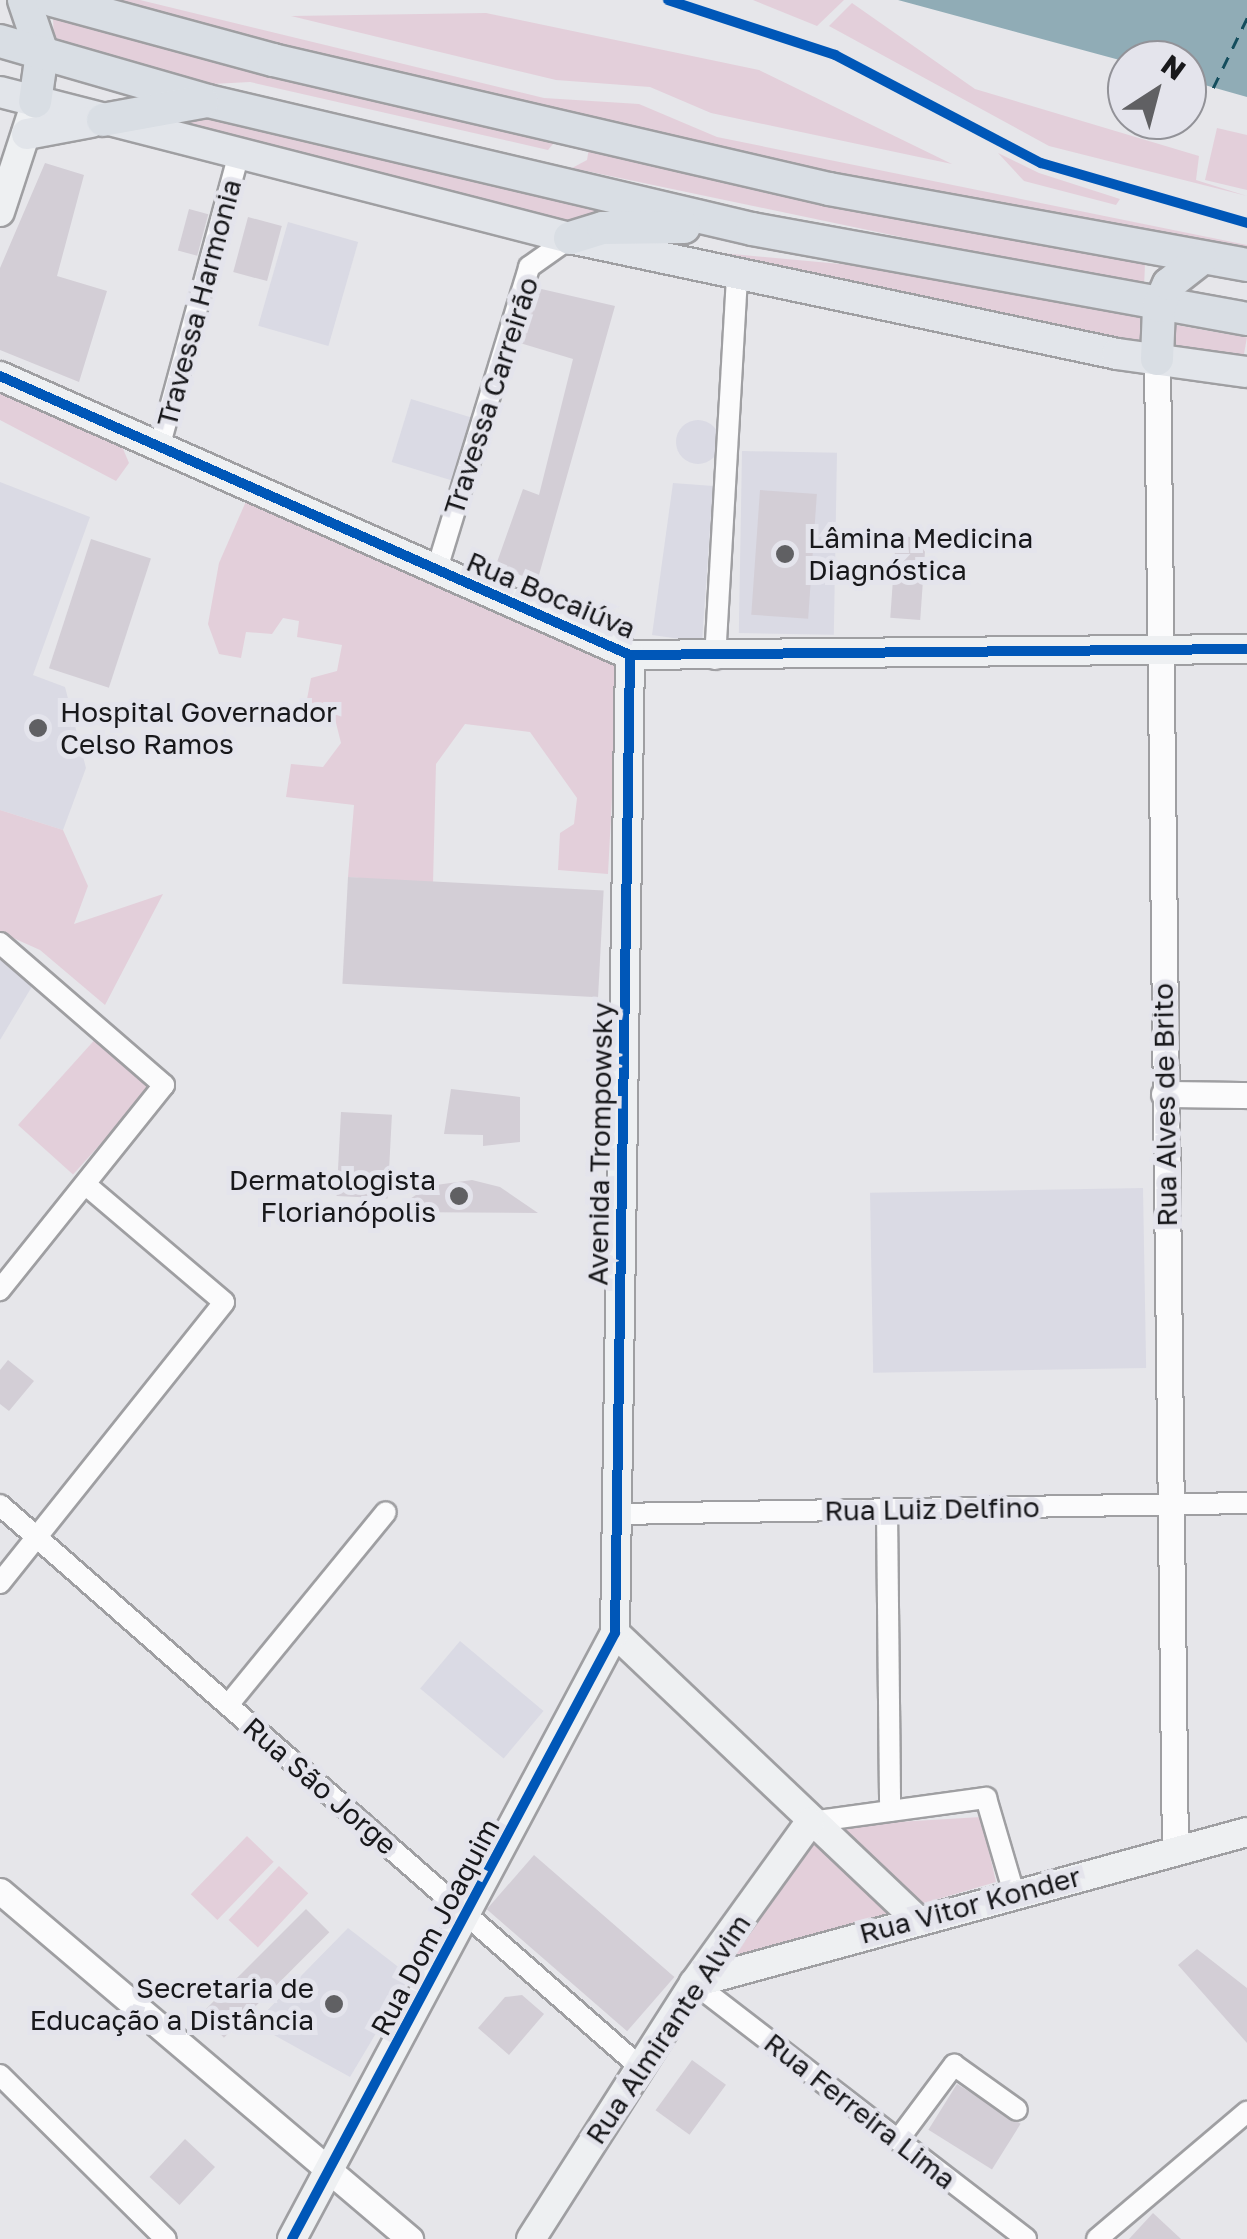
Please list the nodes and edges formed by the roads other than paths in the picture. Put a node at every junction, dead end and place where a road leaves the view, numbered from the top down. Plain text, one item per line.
1 (24, 0) edge
2 (52, 0) edge
3 (0, 41) edge
4 (42, 53) junction
5 (0, 92) edge
6 (208, 100) junction
7 (35, 102) junction
8 (104, 120) junction
9 (574, 130) junction
10 (14, 139) edge
11 (238, 158) junction
12 (511, 173) junction
13 (0, 212) edge
14 (752, 229) junction
15 (570, 238) junction
16 (1201, 259) junction
17 (1247, 265) edge
18 (737, 274) junction
19 (1158, 306) junction
20 (1247, 319) edge
21 (1156, 360) junction
22 (1247, 372) edge
23 (0, 376) edge
24 (159, 448) junction
25 (436, 572) junction
26 (1247, 649) edge
27 (1158, 650) junction
28 (630, 654) junction
29 (715, 659) junction
30 (0, 943) edge
31 (1164, 1094) junction
32 (1247, 1095) edge
33 (86, 1185) junction
34 (0, 1290) edge
35 (1247, 1503) edge
36 (0, 1505) edge
37 (1170, 1506) junction
38 (888, 1510) junction
39 (386, 1512) dead end
40 (617, 1514) junction
41 (38, 1538) junction
42 (0, 1584) edge
43 (616, 1634) junction
44 (228, 1705) junction
45 (890, 1811) junction
46 (810, 1822) junction
47 (1247, 1832) edge
48 (1175, 1851) junction
49 (0, 1891) edge
50 (886, 1891) junction
51 (1014, 1893) junction
52 (468, 1916) junction
53 (915, 1918) junction
54 (877, 1930) junction
55 (694, 1983) junction
56 (640, 2068) junction
57 (0, 2076) edge
58 (1017, 2110) dead end
59 (1247, 2112) edge
60 (898, 2140) junction
61 (330, 2171) junction
62 (166, 2239) edge
63 (292, 2239) edge
64 (410, 2239) edge
65 (531, 2239) edge
66 (1026, 2239) edge
67 (1097, 2239) edge

1 - 4 highway
2 - 9 highway
3 - 4 highway
4 - 6 highway
4 - 7 highway
5 - 7 main road
6 - 8 highway
6 - 12 highway
7 - 8 main road
7 - 10 main road
8 - 10 main road
8 - 11 main road
9 - 12 highway
9 - 16 highway
10 - 13 main road
11 - 15 main road
11 - 24 street, Travessa Harmonia
12 - 14 highway
14 - 15 highway
14 - 19 highway
15 - 18 main road
15 - 25 street, Travessa Carreirão
16 - 17 highway
16 - 19 highway
18 - 21 main road
18 - 29 street
19 - 20 highway
19 - 21 highway
21 - 22 main road
21 - 27 street, Rua Alves de Brito
23 - 24 main road, Rua Bocaiúva
24 - 25 main road, Rua Bocaiúva
25 - 28 main road, Rua Bocaiúva
26 - 27 main road, Rua Bocaiúva
27 - 29 main road, Rua Bocaiúva
27 - 31 street, Rua Alves de Brito
28 - 29 main road, Rua Bocaiúva
28 - 40 main road, Avenida Trompowsky
30 - 33 street
31 - 32 street
31 - 37 street, Rua Alves de Brito
33 - 34 street
33 - 41 street
35 - 37 street, Rua Luiz Delfino
36 - 41 street, Rua São Jorge
37 - 38 street, Rua Luiz Delfino
37 - 48 street, Rua Alves de Brito
38 - 40 street, Rua Luiz Delfino
38 - 45 street
39 - 44 street
40 - 43 main road, Avenida Trompowsky
41 - 42 street
41 - 44 street, Rua São Jorge
43 - 46 main road
43 - 52 main road, Rua Dom Joaquim
44 - 52 street, Rua São Jorge
45 - 46 street
45 - 51 street
46 - 50 main road
46 - 55 main road, Rua Almirante Alvim
47 - 48 main road, Rua Vitor Konder
48 - 51 main road, Rua Vitor Konder
49 - 61 street
50 - 53 main road
50 - 54 main road
51 - 53 main road, Rua Vitor Konder
52 - 56 street, Rua São Jorge
52 - 61 main road, Rua Dom Joaquim
53 - 54 main road, Rua Vitor Konder
54 - 55 main road, Rua Vitor Konder
55 - 56 main road, Rua Almirante Alvim
55 - 60 street, Rua Ferreira Lima
56 - 65 main road, Rua Almirante Alvim
57 - 62 street
58 - 60 street
59 - 67 street
60 - 66 street, Rua Ferreira Lima
61 - 63 main road, Rua Dom Joaquim
61 - 64 street

